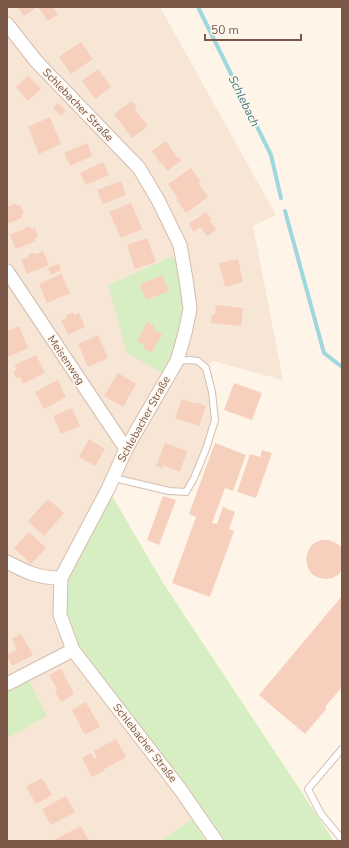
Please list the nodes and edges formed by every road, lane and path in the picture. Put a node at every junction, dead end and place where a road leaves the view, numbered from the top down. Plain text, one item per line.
1 (7, 24) edge
2 (7, 270) edge
3 (177, 361) junction
4 (126, 449) junction
5 (114, 478) junction
6 (7, 562) edge
7 (61, 578) junction
8 (73, 650) junction
9 (7, 684) edge
10 (342, 749) edge
11 (341, 838) dead end
12 (216, 841) edge

1 - 3 street, Schlebacher Straße
2 - 4 street, Meisenweg
3 - 4 street, Schlebacher Straße
3 - 5 lane
4 - 5 street, Schlebacher Straße
5 - 7 street, Schlebacher Straße
6 - 7 street
7 - 8 street, Schlebacher Straße
8 - 9 street
8 - 12 street, Schlebacher Straße
10 - 11 lane

